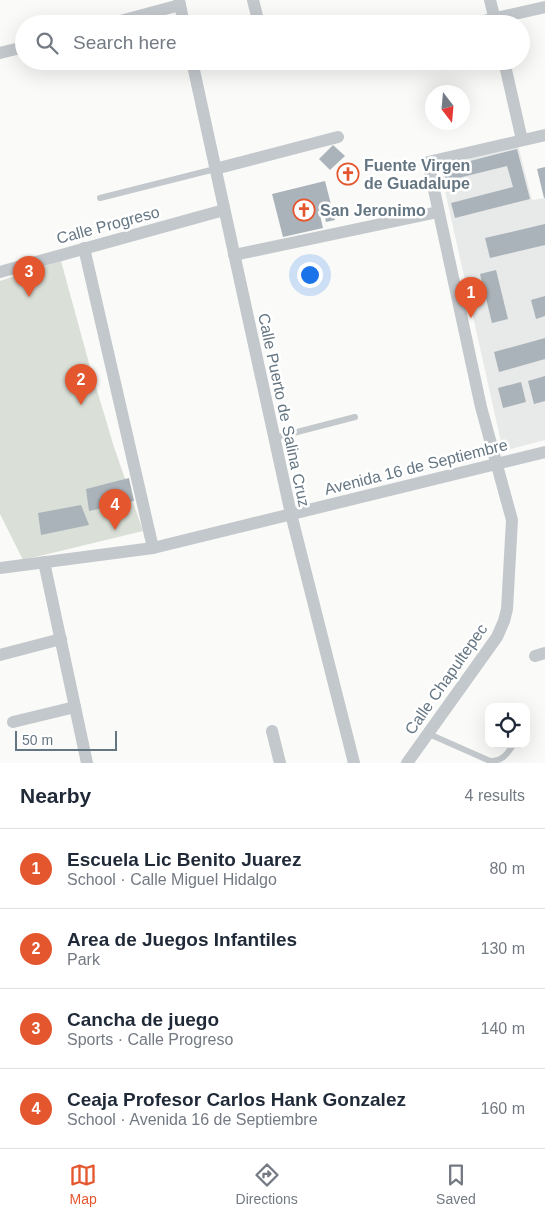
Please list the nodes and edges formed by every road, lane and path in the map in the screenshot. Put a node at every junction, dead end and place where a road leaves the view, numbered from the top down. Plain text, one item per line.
1 (253, 0) edge
2 (490, 0) edge
3 (179, 2) edge
4 (545, 7) edge
5 (138, 15) edge
6 (182, 15) edge
7 (257, 15) edge
8 (494, 15) edge
9 (516, 15) edge
10 (15, 49) edge
11 (0, 53) edge
12 (194, 70) edge
13 (506, 70) edge
14 (545, 135) edge
15 (338, 138) dead end
16 (522, 140) junction
17 (215, 169) junction
18 (100, 198) dead end
19 (224, 210) junction
20 (438, 212) junction
21 (84, 248) junction
22 (234, 255) junction
23 (0, 272) edge
24 (356, 417) dead end
25 (274, 438) junction
26 (545, 452) edge
27 (497, 463) junction
28 (290, 514) junction
29 (153, 548) junction
30 (44, 562) junction
31 (0, 568) edge
32 (61, 639) junction
33 (0, 655) edge
34 (75, 707) junction
35 (12, 722) dead end
36 (272, 731) dead end
37 (429, 734) junction
38 (511, 748) edge
39 (87, 763) edge
40 (280, 763) edge
41 (354, 763) edge
42 (407, 763) edge

1 - 7 street
2 - 8 street
3 - 5 street
3 - 6 street
4 - 9 street
10 - 11 street
12 - 17 street, Calle Puerto de Salina Cruz
13 - 16 street
14 - 16 street
15 - 17 street
16 - 20 street, Calle Chapultepec
17 - 18 lane
17 - 19 street, Calle Puerto de Salina Cruz
19 - 21 street, Calle Progreso
19 - 22 street, Calle Puerto de Salina Cruz
20 - 22 street
20 - 27 street, Calle Chapultepec
21 - 23 street, Calle Progreso
21 - 29 street
22 - 25 street, Calle Puerto de Salina Cruz
24 - 25 lane
25 - 28 street, Calle Puerto de Salina Cruz
26 - 27 street, Avenida 16 de Septiembre
27 - 28 street, Avenida 16 de Septiembre
27 - 37 street, Calle Chapultepec
28 - 29 street, Avenida 16 de Septiembre
28 - 41 street, Calle Puerto de Salina Cruz
29 - 30 street, Avenida 16 de Septiembre
30 - 31 street, Avenida 16 de Septiembre
30 - 32 street
32 - 33 street
32 - 34 street
34 - 35 street
34 - 39 street
36 - 40 street
37 - 38 lane
37 - 42 street, Calle Chapultepec

